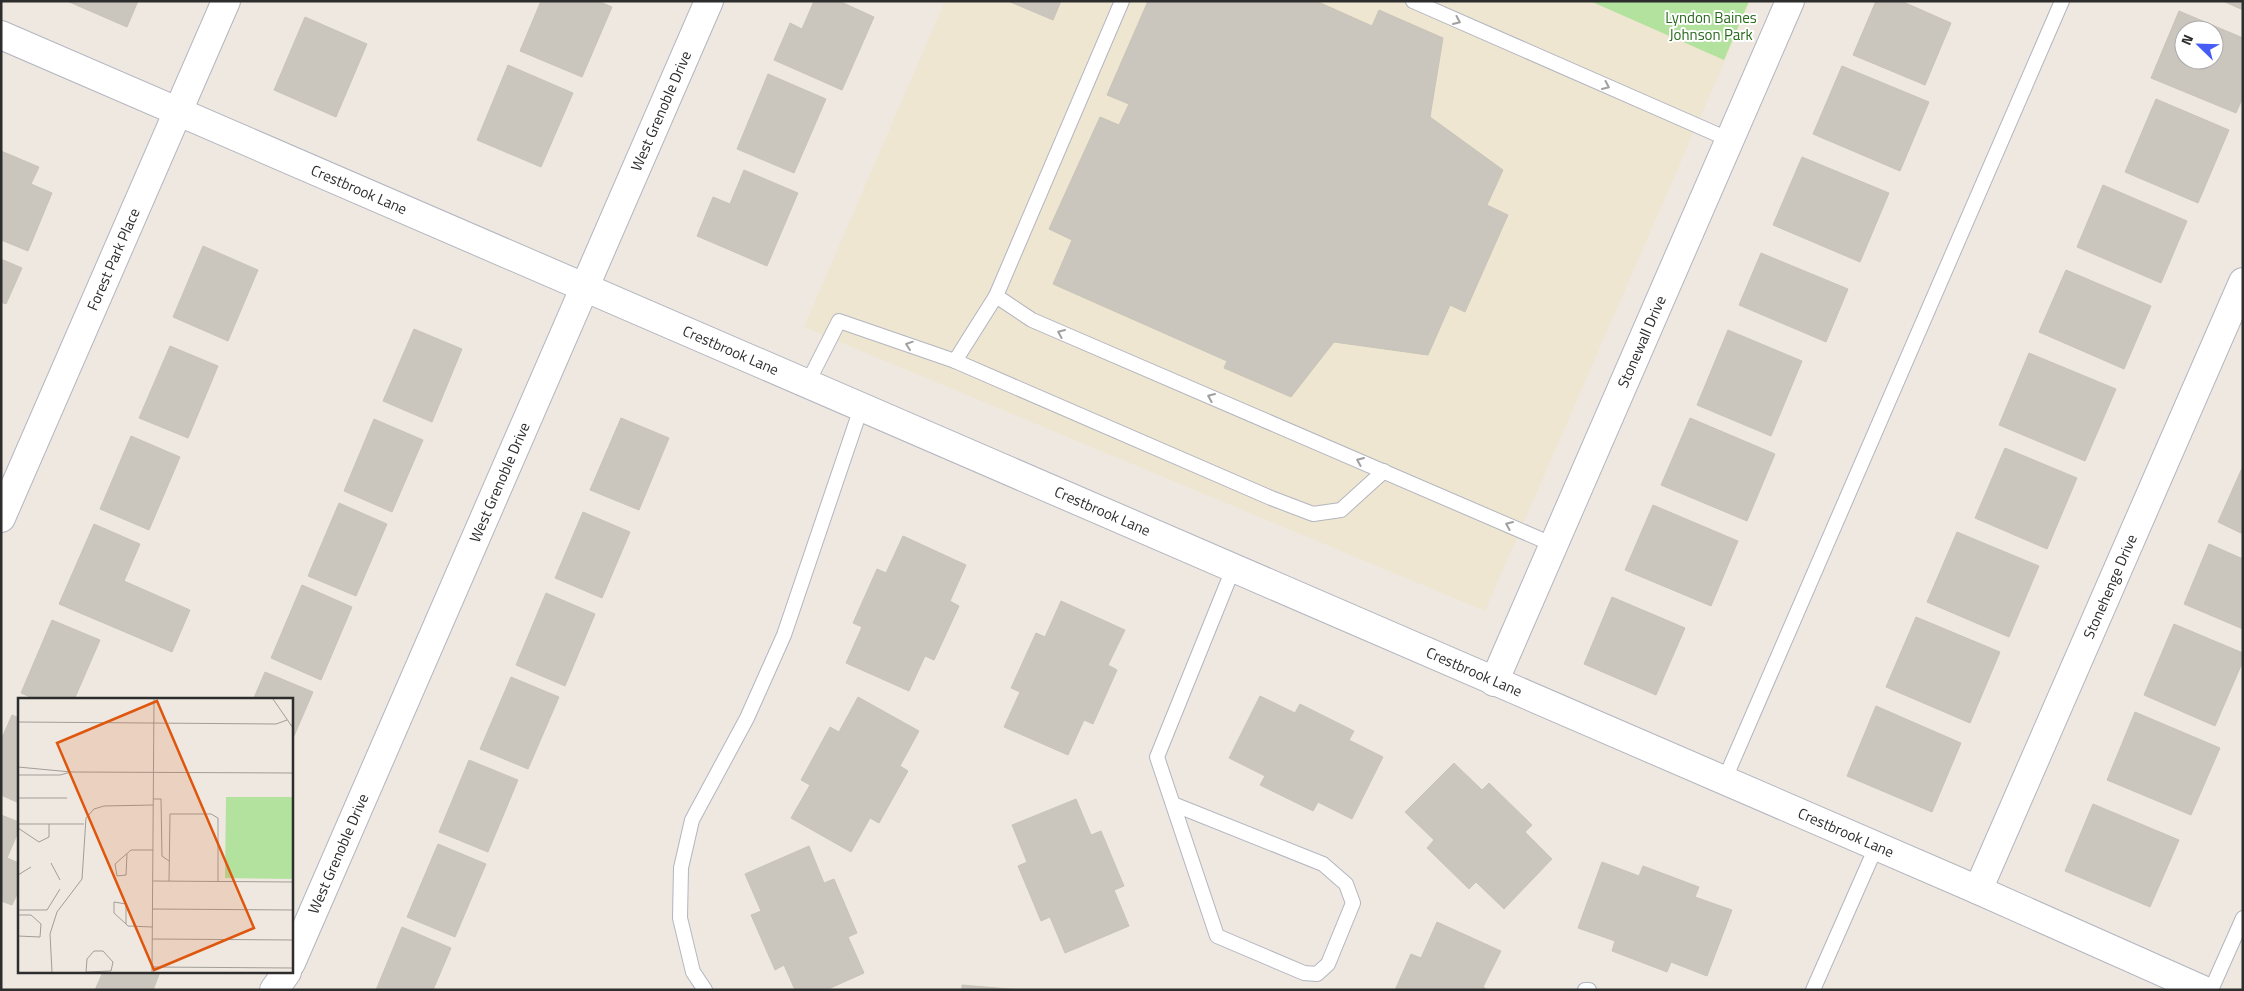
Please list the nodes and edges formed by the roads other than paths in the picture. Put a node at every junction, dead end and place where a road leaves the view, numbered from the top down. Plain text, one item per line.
1 (226, 1) edge
2 (709, 1) edge
3 (1122, 1) edge
4 (1413, 1) edge
5 (1790, 1) edge
6 (2062, 1) edge
7 (1, 35) edge
8 (178, 112) junction
9 (1730, 140) junction
10 (2243, 282) edge
11 (584, 288) junction
12 (996, 296) junction
13 (955, 361) junction
14 (807, 384) junction
15 (861, 408) junction
16 (1384, 471) junction
17 (1, 518) edge
18 (1554, 544) junction
19 (1233, 569) junction
20 (1494, 682) junction
21 (1724, 781) junction
22 (1173, 804) junction
23 (1876, 847) junction
24 (1978, 890) junction
25 (2243, 918) edge
26 (292, 962) edge
27 (705, 990) edge
28 (1813, 990) edge
29 (2203, 990) edge
30 (2211, 990) edge

1 - 8 street, Forest Park Place
2 - 11 street, West Grenoble Drive
3 - 12 lane
4 -> 9 lane
5 - 9 street, Stonewall Drive
6 - 21 lane
7 - 8 street, Crestbrook Lane
8 - 11 street, Crestbrook Lane
8 - 17 street, Forest Park Place
9 - 18 street, Stonewall Drive
10 - 24 street, Stonehenge Drive
11 - 14 street, Crestbrook Lane
11 - 26 street, West Grenoble Drive
12 - 13 lane
16 -> 12 lane
13 -> 14 lane
13 - 16 lane
14 - 15 street, Crestbrook Lane
15 - 19 street, Crestbrook Lane
15 - 27 lane
18 -> 16 lane
18 - 20 street, Stonewall Drive
19 - 20 street, Crestbrook Lane
19 - 22 lane
20 - 21 street, Crestbrook Lane
21 - 23 street, Crestbrook Lane
22 - 22 lane
23 - 24 street, Crestbrook Lane
23 - 28 lane
24 - 29 street, Crestbrook Lane
25 - 30 lane

